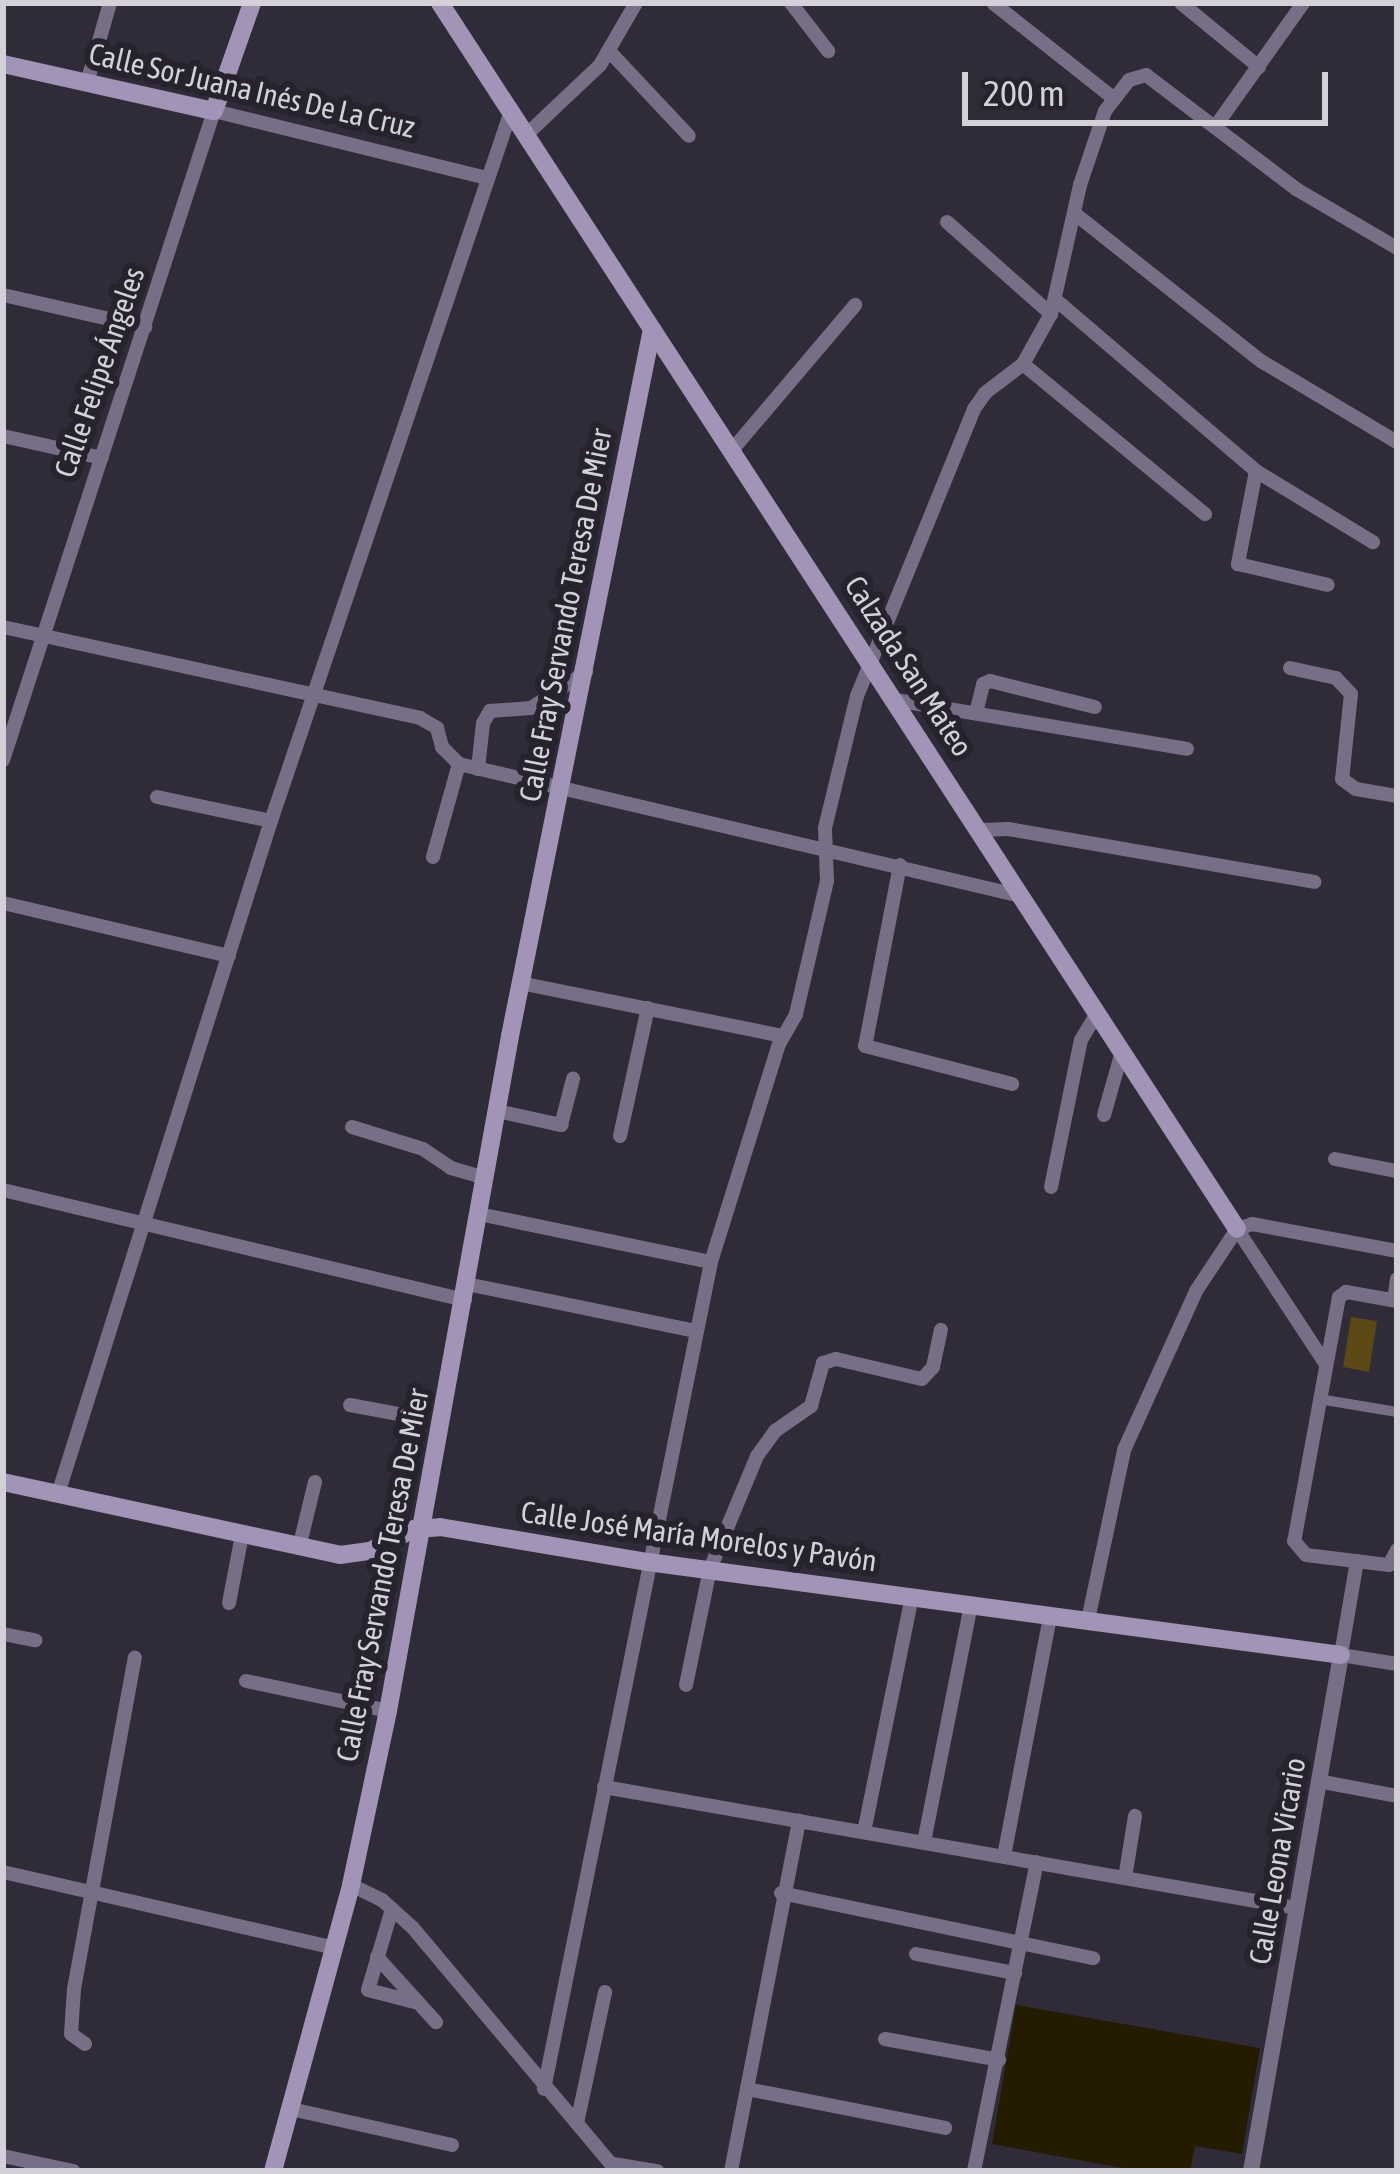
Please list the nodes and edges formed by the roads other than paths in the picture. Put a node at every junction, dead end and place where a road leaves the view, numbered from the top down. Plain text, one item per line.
1 (110, 3) edge
2 (252, 3) edge
3 (440, 3) edge
4 (636, 3) edge
5 (791, 3) edge
6 (993, 3) edge
7 (1181, 3) edge
8 (1303, 3) edge
9 (828, 51) dead end
10 (610, 52) junction
11 (3, 64) edge
12 (1259, 67) junction
13 (87, 83) junction
14 (1112, 97) junction
15 (214, 111) junction
16 (510, 114) junction
17 (1214, 128) junction
18 (524, 136) junction
19 (689, 136) dead end
20 (486, 178) junction
21 (1074, 213) junction
22 (946, 222) dead end
23 (1397, 248) edge
24 (3, 295) edge
25 (855, 305) dead end
26 (1053, 307) junction
27 (145, 327) junction
28 (652, 329) junction
29 (1023, 364) junction
30 (3, 436) edge
31 (1397, 442) edge
32 (733, 448) junction
33 (102, 458) junction
34 (1256, 471) junction
35 (1205, 514) dead end
36 (1373, 542) dead end
37 (1328, 586) dead end
38 (3, 627) edge
39 (44, 636) junction
40 (869, 662) junction
41 (1290, 668) dead end
42 (586, 672) junction
43 (314, 696) junction
44 (896, 700) junction
45 (1095, 707) dead end
46 (976, 713) junction
47 (1187, 749) dead end
48 (3, 760) edge
49 (459, 764) junction
50 (478, 770) junction
51 (562, 787) junction
52 (1397, 796) edge
53 (157, 797) dead end
54 (271, 821) junction
55 (979, 830) junction
56 (826, 848) junction
57 (433, 857) dead end
58 (900, 865) junction
59 (1314, 883) dead end
60 (1021, 896) junction
61 (3, 903) edge
62 (229, 956) junction
63 (520, 983) junction
64 (648, 1008) junction
65 (1097, 1013) junction
66 (782, 1036) junction
67 (1122, 1052) junction
68 (572, 1079) dead end
69 (1012, 1084) dead end
70 (497, 1111) junction
71 (1104, 1115) dead end
72 (352, 1126) dead end
73 (620, 1136) dead end
74 (1335, 1160) dead end
75 (1397, 1171) edge
76 (485, 1178) junction
77 (1051, 1187) dead end
78 (3, 1190) edge
79 (479, 1214) junction
80 (141, 1224) junction
81 (1238, 1228) junction
82 (1397, 1251) edge
83 (711, 1262) junction
84 (1397, 1279) edge
85 (466, 1292) junction
86 (1395, 1301) edge
87 (941, 1330) dead end
88 (696, 1331) junction
89 (1325, 1363) junction
90 (1319, 1399) junction
91 (350, 1405) dead end
92 (1397, 1412) edge
93 (410, 1416) dead end
94 (3, 1482) edge
95 (315, 1482) dead end
96 (58, 1494) junction
97 (425, 1526) junction
98 (242, 1535) junction
99 (299, 1548) junction
100 (1397, 1550) edge
101 (648, 1562) junction
102 (1358, 1562) junction
103 (710, 1569) junction
104 (912, 1596) junction
105 (229, 1603) dead end
106 (971, 1604) junction
107 (1050, 1616) junction
108 (1088, 1620) junction
109 (3, 1634) edge
110 (34, 1640) dead end
111 (1341, 1655) junction
112 (135, 1658) dead end
113 (1397, 1664) edge
114 (246, 1681) dead end
115 (686, 1684) dead end
116 (388, 1711) junction
117 (1318, 1781) junction
118 (604, 1787) junction
119 (1397, 1796) edge
120 (1135, 1816) dead end
121 (799, 1821) junction
122 (864, 1832) junction
123 (924, 1842) junction
124 (1004, 1856) junction
125 (1037, 1862) junction
126 (3, 1872) edge
127 (1125, 1878) junction
128 (351, 1885) junction
129 (92, 1892) junction
130 (781, 1893) junction
131 (1296, 1908) junction
132 (392, 1909) junction
133 (1021, 1940) junction
134 (334, 1948) junction
135 (916, 1954) dead end
136 (377, 1958) junction
137 (1094, 1958) dead end
138 (1015, 1973) junction
139 (605, 1992) dead end
140 (415, 2002) junction
141 (436, 2022) dead end
142 (886, 2039) dead end
143 (85, 2044) dead end
144 (999, 2060) junction
145 (747, 2089) junction
146 (544, 2090) junction
147 (291, 2109) junction
148 (577, 2122) junction
149 (945, 2128) dead end
150 (452, 2145) dead end
151 (3, 2156) edge
152 (615, 2168) edge
153 (74, 2171) edge
154 (273, 2171) edge
155 (657, 2171) edge
156 (730, 2171) edge
157 (974, 2171) edge
158 (1251, 2171) edge

1 - 13 street
2 - 15 main road, Calle Felipe Ángeles
3 - 16 main road, Calzada San Mateo
4 - 10 street
5 - 9 street
6 - 14 street
7 - 12 street
8 - 12 street
10 - 18 street
10 - 19 street
11 - 13 main road, Calle Sor Juana Inés De La Cruz
12 - 17 street
13 - 15 main road, Calle Sor Juana Inés De La Cruz
14 - 17 street
14 - 21 street
15 - 20 street, Calle Sor Juana Inés De La Cruz
15 - 27 street, Calle Felipe Ángeles
16 - 18 main road, Calzada San Mateo
16 - 20 street
17 - 23 street
18 - 28 main road, Calzada San Mateo
20 - 43 street
21 - 26 street
21 - 31 street
22 - 26 street
24 - 27 street
25 - 32 street
26 - 29 street
26 - 34 street
27 - 33 street, Calle Felipe Ángeles
28 - 32 main road, Calzada San Mateo
28 - 42 main road, Calle Fray Servando Teresa De Mier
29 - 35 street
29 - 40 street
30 - 33 street
32 - 40 main road, Calzada San Mateo
33 - 39 street, Calle Felipe Ángeles
34 - 36 street
34 - 37 street
38 - 39 street
39 - 43 street
39 - 48 street, Calle Felipe Ángeles
40 - 44 main road, Calzada San Mateo
40 - 56 street
41 - 52 street
42 - 50 street
42 - 51 main road, Calle Fray Servando Teresa De Mier
43 - 49 street
43 - 54 street
44 - 46 street
44 - 55 main road, Calzada San Mateo
45 - 46 street
46 - 47 street
49 - 50 street
49 - 57 street
50 - 51 street
51 - 56 street
51 - 63 main road, Calle Fray Servando Teresa De Mier
53 - 54 street
54 - 62 street
55 - 59 street
55 - 60 main road, Calzada San Mateo
56 - 58 street
56 - 66 street
58 - 60 street
58 - 69 street
60 - 65 main road, Calzada San Mateo
61 - 62 street
62 - 80 street
63 - 64 street
63 - 70 main road, Calle Fray Servando Teresa De Mier
64 - 66 street
64 - 73 street
65 - 67 main road, Calzada San Mateo
65 - 77 street
66 - 83 street
67 - 71 street
67 - 81 main road, Calzada San Mateo
68 - 70 street
70 - 76 main road, Calle Fray Servando Teresa De Mier
72 - 76 street
74 - 75 street
76 - 79 main road, Calle Fray Servando Teresa De Mier
78 - 80 street
79 - 83 street
79 - 85 main road, Calle Fray Servando Teresa De Mier
80 - 85 street
80 - 96 street
81 - 82 street
81 - 89 street, Calzada San Mateo
81 - 108 street
83 - 88 street
84 - 86 street
85 - 88 street
85 - 97 main road, Calle Fray Servando Teresa De Mier
86 - 89 street
87 - 103 street
88 - 101 street
89 - 90 street
90 - 92 street
90 - 102 street
91 - 93 street
94 - 96 main road
95 - 99 street
96 - 98 main road
97 - 99 main road
97 - 101 main road, Calle José María Morelos y Pavón
97 - 116 main road, Calle Fray Servando Teresa De Mier
98 - 99 main road
98 - 105 street
100 - 102 street
101 - 103 main road, Calle José María Morelos y Pavón
101 - 118 street
102 - 111 street, Calle Leona Vicario
103 - 104 main road, Calle José María Morelos y Pavón
103 - 115 street
104 - 106 main road, Calle José María Morelos y Pavón
104 - 122 street
106 - 107 main road, Calle José María Morelos y Pavón
106 - 123 street
107 - 108 main road, Calle José María Morelos y Pavón
107 - 124 street
108 - 111 main road, Calle José María Morelos y Pavón
109 - 110 street
111 - 113 street, Calle José María Morelos y Pavón
111 - 117 street, Calle Leona Vicario
112 - 129 street
114 - 116 street
116 - 128 main road, Calle Fray Servando Teresa De Mier
117 - 119 street
117 - 131 street, Calle Leona Vicario
118 - 121 street
118 - 146 street
120 - 127 street
121 - 122 street
121 - 130 street
122 - 123 street
123 - 124 street
124 - 125 street
125 - 127 street
125 - 133 street
126 - 129 street
127 - 131 street
128 - 132 street
128 - 134 main road, Calle Fray Servando Teresa De Mier
129 - 134 street
129 - 143 street
130 - 133 street
130 - 145 street
131 - 158 street, Calle Leona Vicario
132 - 136 street
132 - 146 street
133 - 137 street
133 - 138 street
134 - 147 main road, Calle Fray Servando Teresa De Mier
135 - 138 street
136 - 140 street
136 - 140 street
138 - 144 street
139 - 148 street
140 - 141 street
142 - 144 street
144 - 157 street
145 - 149 street
145 - 156 street
146 - 148 street
147 - 150 street
147 - 154 main road, Calle Fray Servando Teresa De Mier
148 - 152 street
151 - 153 street
152 - 155 street

